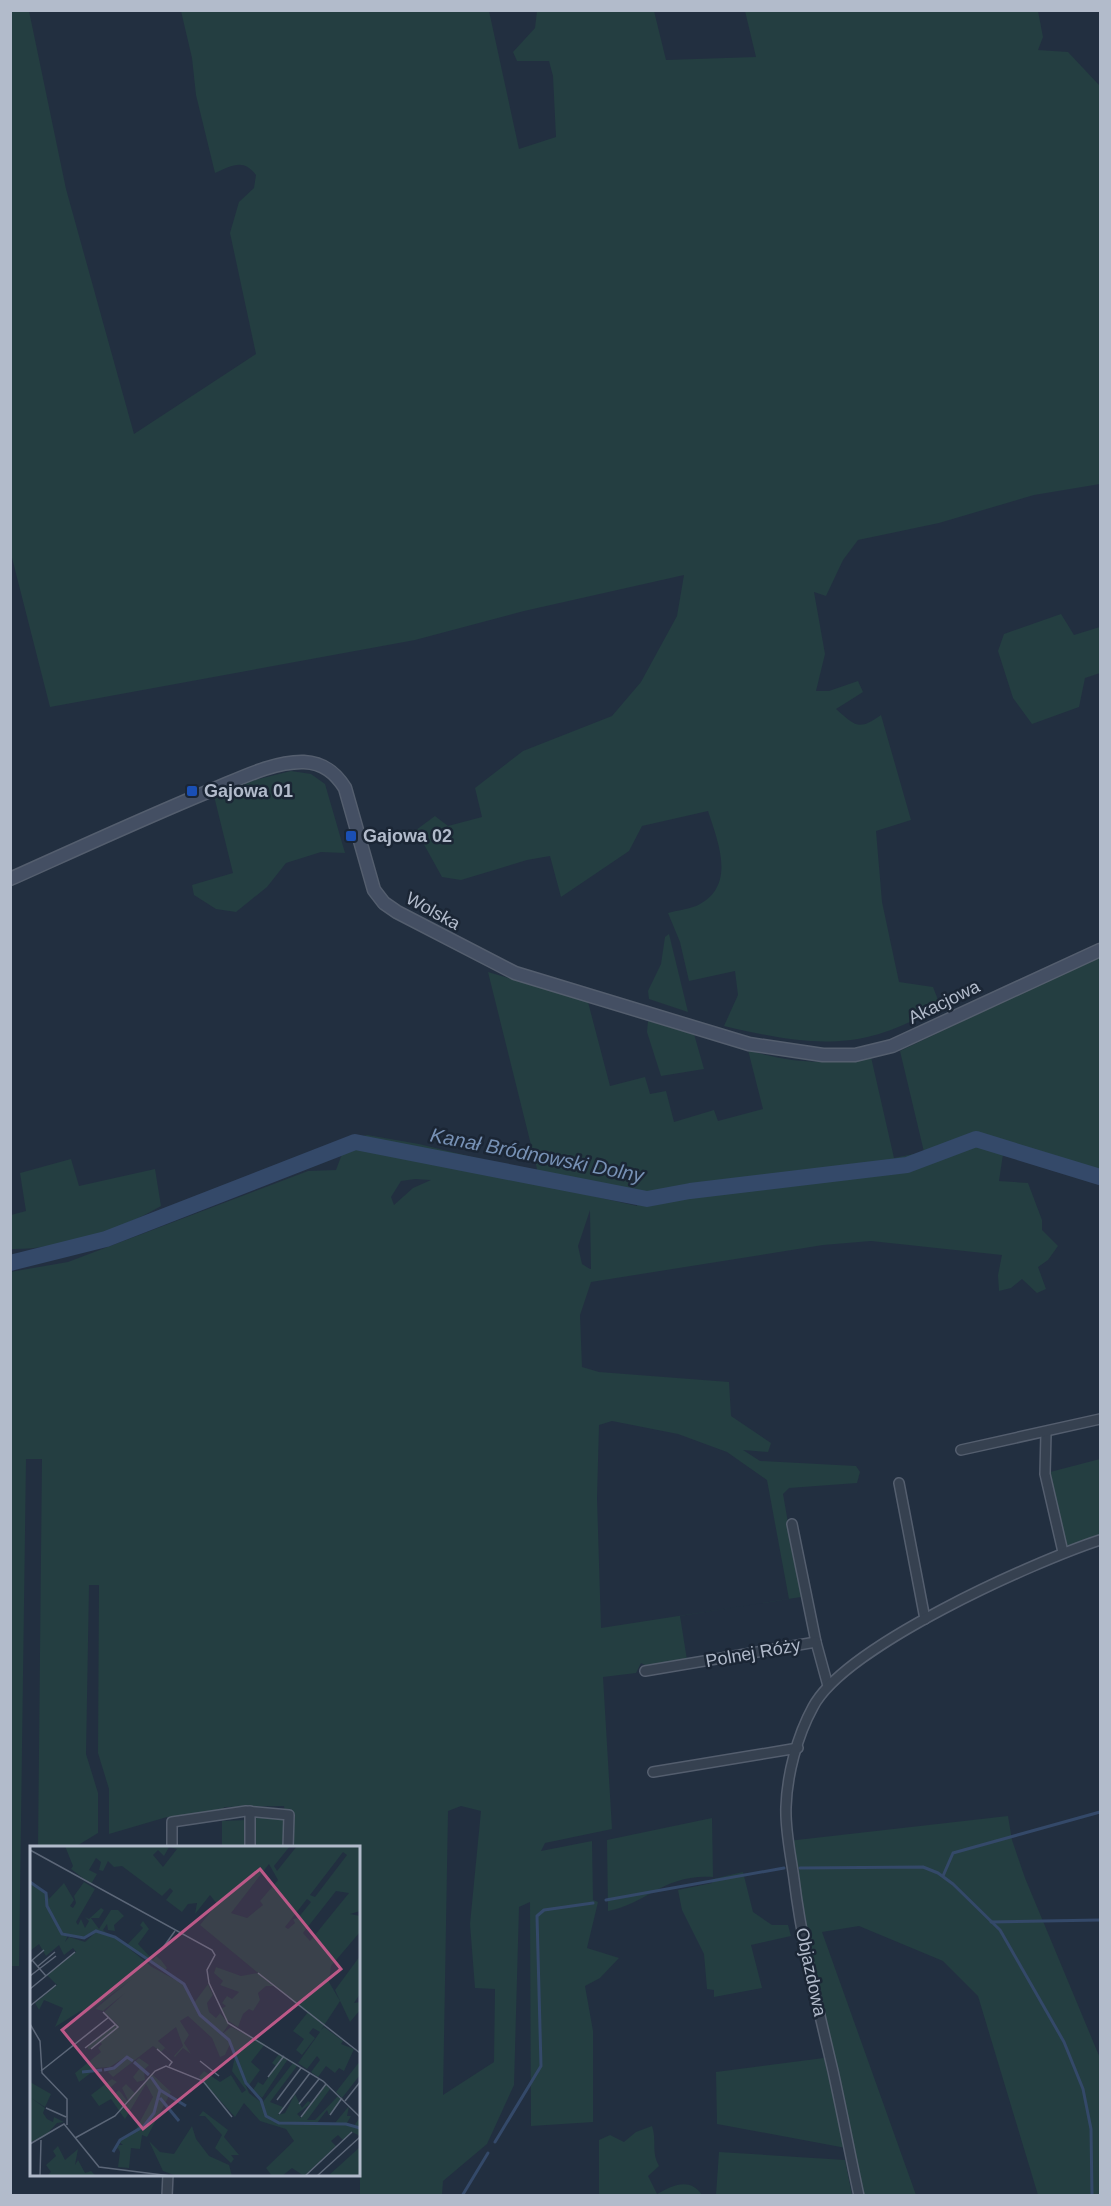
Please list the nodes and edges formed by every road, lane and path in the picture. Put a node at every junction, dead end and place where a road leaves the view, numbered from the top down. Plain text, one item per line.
1 (10, 879) edge
2 (1101, 950) edge
3 (795, 1053) joint
4 (1101, 1419) edge
5 (1046, 1433) junction
6 (962, 1450) dead end
7 (899, 1483) dead end
8 (792, 1524) dead end
9 (1101, 1540) edge
10 (1063, 1552) junction
11 (925, 1618) junction
12 (816, 1642) junction
13 (645, 1671) dead end
14 (828, 1686) junction
15 (798, 1748) junction
16 (653, 1772) dead end
17 (250, 1811) junction
18 (172, 1846) edge
19 (250, 1846) edge
20 (288, 1846) edge
21 (168, 2176) edge
22 (167, 2196) edge
23 (859, 2196) edge

1 - 3 street, Wolska
2 - 3 street, Akacjowa
4 - 5 street
5 - 6 street
5 - 10 street
7 - 11 street
8 - 12 street
9 - 10 street, Objazdowa
10 - 11 street, Objazdowa
11 - 14 street, Objazdowa
12 - 13 street, Polnej Róży
12 - 14 street, Polnej Róży
14 - 15 street, Objazdowa
15 - 16 street
15 - 23 street, Objazdowa
17 - 18 street
17 - 19 street
17 - 20 street
21 - 22 street

